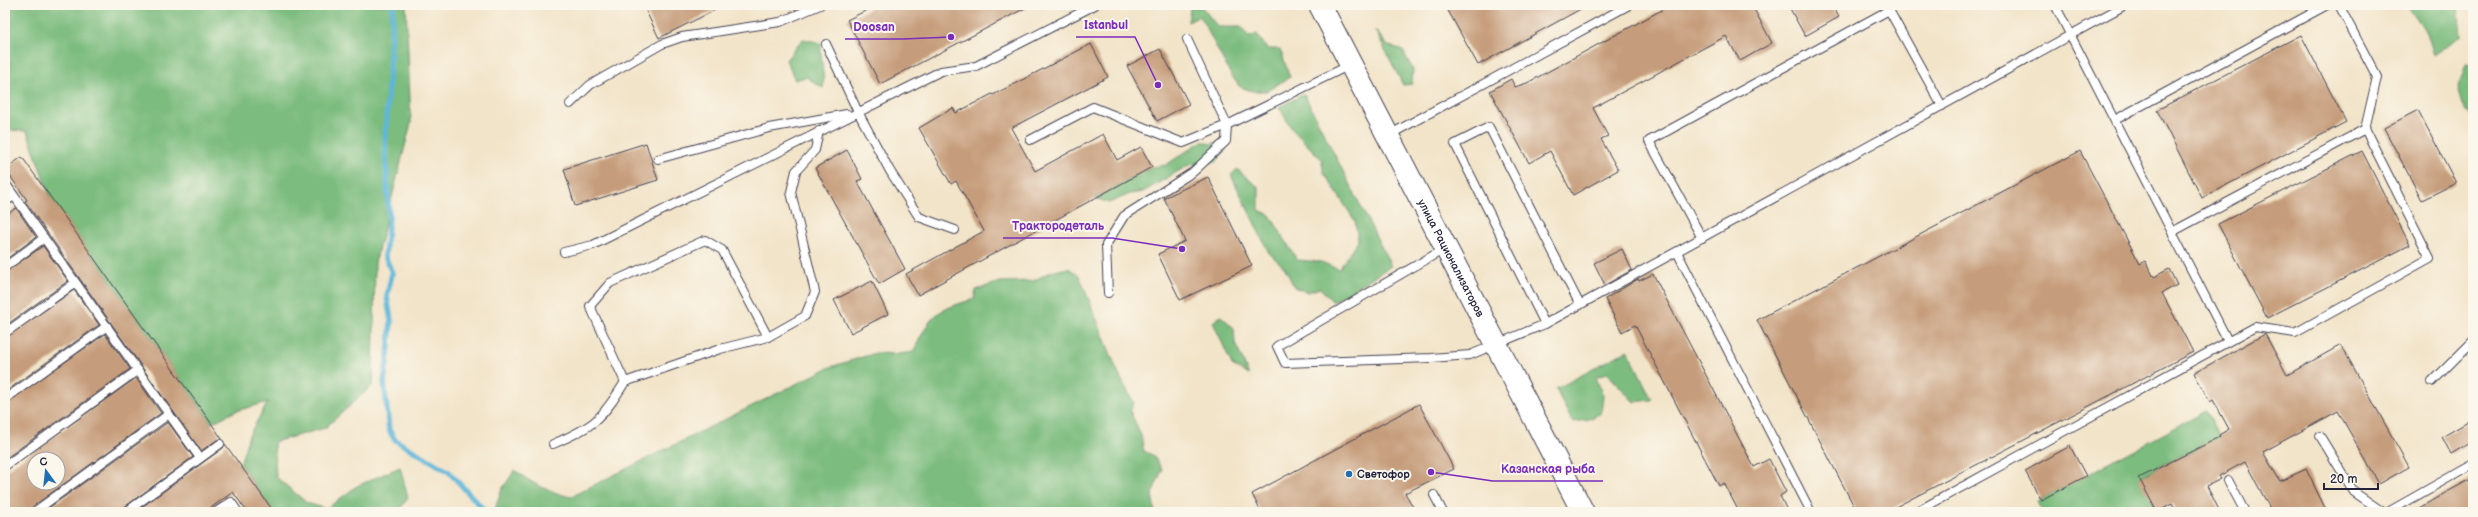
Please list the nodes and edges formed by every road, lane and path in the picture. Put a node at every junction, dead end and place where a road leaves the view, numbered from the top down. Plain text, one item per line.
1 (820, 5) edge
2 (1095, 5) edge
3 (1320, 5) edge
4 (1630, 5) edge
5 (2055, 5) edge
6 (2126, 5) edge
7 (2327, 5) edge
8 (2339, 5) edge
9 (2072, 35) junction
10 (1187, 39) dead end
11 (826, 44) dead end
12 (1351, 64) junction
13 (570, 104) dead end
14 (1942, 106) junction
15 (858, 112) junction
16 (2116, 120) junction
17 (1227, 125) junction
18 (2365, 129) junction
19 (819, 131) junction
20 (1388, 136) junction
21 (1030, 140) dead end
22 (658, 159) dead end
23 (5, 184) edge
24 (14, 196) junction
25 (5, 202) edge
26 (955, 230) dead end
27 (2172, 232) junction
28 (44, 238) junction
29 (1702, 238) junction
30 (1447, 247) junction
31 (564, 252) dead end
32 (1677, 252) junction
33 (5, 267) edge
34 (76, 282) junction
35 (1108, 293) dead end
36 (1580, 305) junction
37 (1545, 324) junction
38 (106, 326) junction
39 (5, 333) edge
40 (768, 337) junction
41 (2228, 341) junction
42 (2473, 341) edge
43 (1497, 345) junction
44 (138, 370) junction
45 (625, 382) junction
46 (2432, 382) dead end
47 (5, 399) edge
48 (169, 414) junction
49 (2320, 436) dead end
50 (220, 444) dead end
51 (553, 444) dead end
52 (200, 458) junction
53 (2473, 464) edge
54 (5, 466) edge
55 (2228, 480) dead end
56 (1434, 495) dead end
57 (34, 512) edge
58 (126, 512) edge
59 (216, 512) edge
60 (238, 512) edge
61 (1443, 512) edge
62 (1583, 512) edge
63 (1811, 512) edge
64 (1916, 512) edge
65 (2245, 512) edge
66 (2383, 512) edge
67 (2388, 512) edge

1 - 13 lane
2 - 15 lane
3 - 12 main road, улица Рационализаторов
4 - 20 lane
5 - 9 lane
6 - 9 lane
7 - 16 lane
8 - 18 lane
9 - 14 lane
9 - 16 lane
10 - 17 lane
11 - 15 lane
12 - 17 lane
12 - 20 main road, улица Рационализаторов
14 - 29 lane
14 - 29 lane
15 - 19 lane
15 - 22 lane
15 - 26 lane
16 - 27 lane
17 - 21 lane
17 - 35 lane
18 - 27 lane
18 - 41 lane
19 - 31 lane
19 - 40 lane
20 - 30 main road, улица Рационализаторов
23 - 24 lane
24 - 25 lane
24 - 28 lane
27 - 41 lane
28 - 33 lane
28 - 34 lane
29 - 32 lane
30 - 43 main road, улица Рационализаторов
30 - 43 lane
32 - 36 lane
32 - 63 lane
34 - 38 lane
34 - 39 lane
36 - 37 lane
36 - 37 lane
37 - 43 lane
38 - 44 lane
38 - 47 lane
40 - 45 lane
40 - 45 lane
41 - 64 lane
42 - 46 lane
43 - 62 main road, улица Рационализаторов
44 - 48 lane
44 - 54 lane
45 - 51 lane
48 - 52 lane
48 - 57 lane
49 - 66 lane
50 - 52 lane
52 - 58 lane
53 - 67 lane
55 - 65 lane
56 - 61 lane
59 - 60 lane

